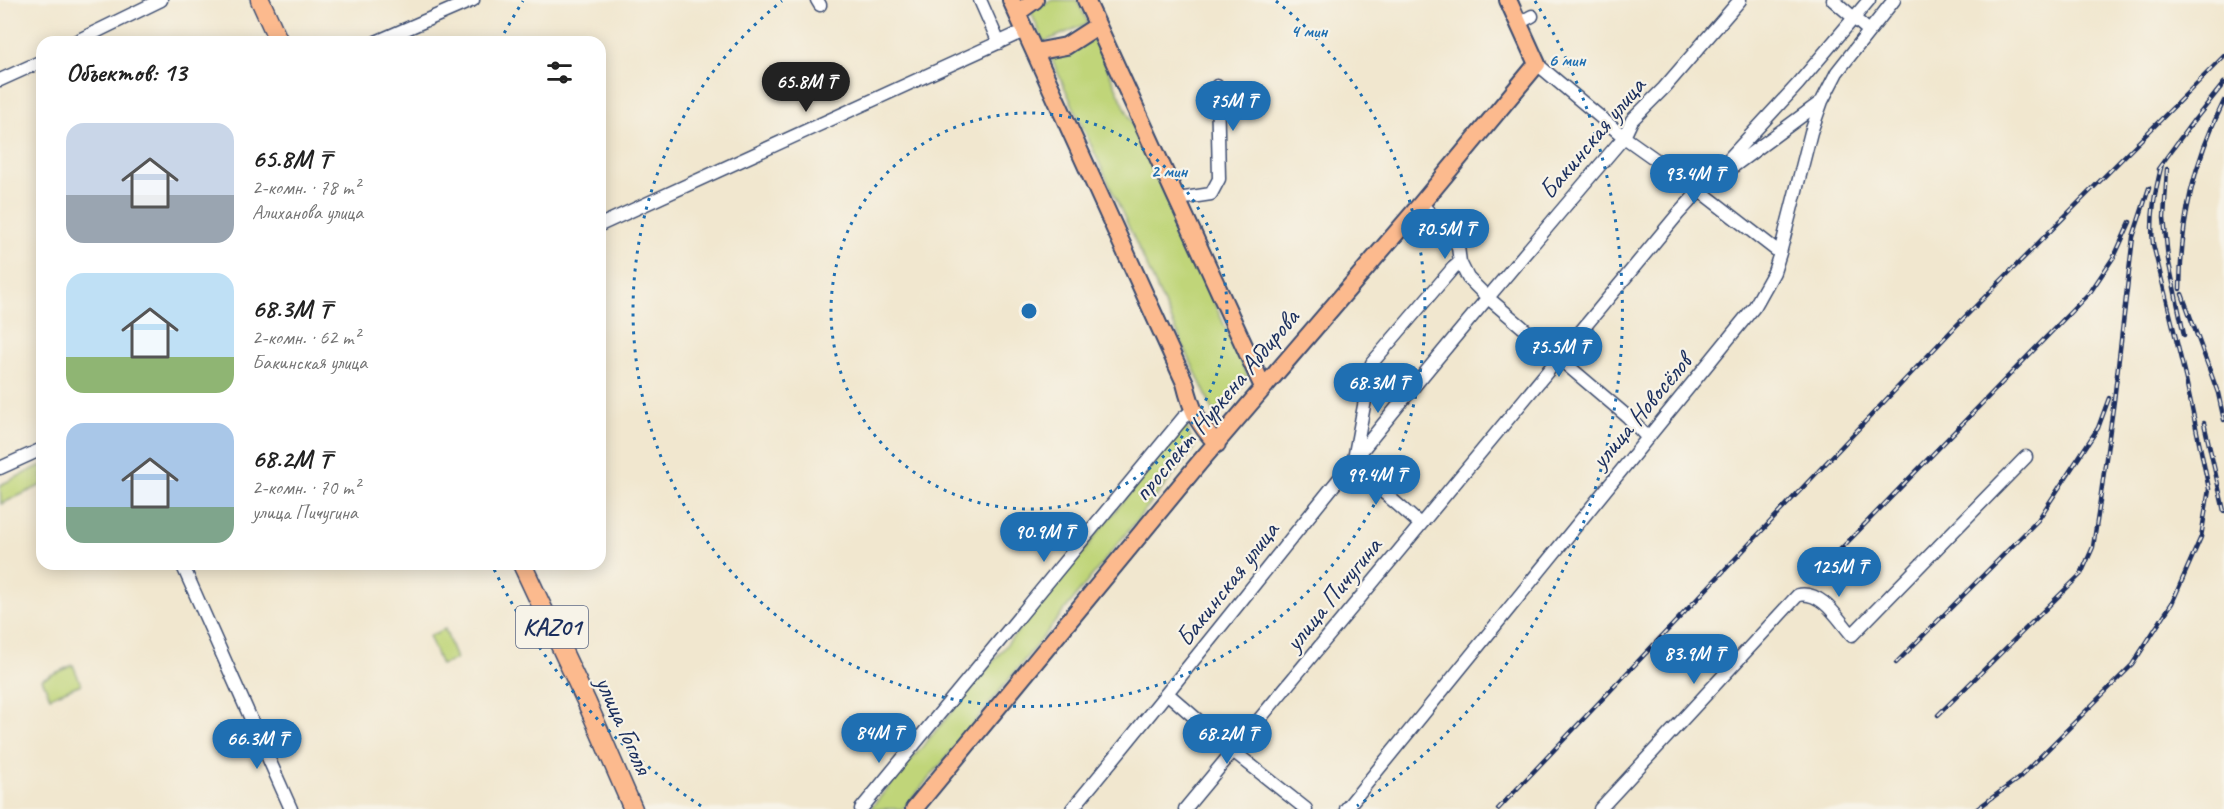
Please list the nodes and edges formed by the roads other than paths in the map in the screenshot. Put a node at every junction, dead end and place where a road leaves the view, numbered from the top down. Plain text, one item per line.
1 (161, 0) edge
2 (260, 0) edge
3 (473, 0) edge
4 (980, 0) edge
5 (1035, 0) edge
6 (1508, 0) edge
7 (1740, 0) edge
8 (1833, 0) edge
9 (1869, 0) edge
10 (1894, 0) edge
11 (1091, 1) edge
12 (1014, 6) edge
13 (1855, 18) junction
14 (1097, 26) junction
15 (1026, 30) junction
16 (1869, 31) junction
17 (87, 36) edge
18 (276, 36) edge
19 (390, 36) edge
20 (999, 43) junction
21 (1035, 52) junction
22 (1537, 63) junction
23 (36, 64) edge
24 (0, 80) edge
25 (1217, 86) dead end
26 (1822, 101) junction
27 (1624, 137) junction
28 (1700, 191) junction
29 (1178, 199) junction
30 (1421, 204) junction
31 (606, 222) edge
32 (1780, 253) junction
33 (1460, 262) junction
34 (1487, 297) junction
35 (1558, 358) junction
36 (1263, 387) junction
37 (1192, 411) junction
38 (1648, 438) junction
39 (1217, 444) junction
40 (36, 452) edge
41 (2026, 457) dead end
42 (1352, 462) junction
43 (0, 468) edge
44 (1420, 524) junction
45 (185, 570) edge
46 (525, 570) edge
47 (1168, 694) junction
48 (1233, 751) junction
49 (291, 809) edge
50 (633, 809) edge
51 (861, 809) edge
52 (914, 809) edge
53 (1072, 809) edge
54 (1185, 809) edge
55 (1306, 809) edge
56 (1346, 809) edge
57 (1600, 809) edge

1 - 17 street
2 - 18 highway
3 - 19 street
4 - 20 street
5 - 12 main road
6 - 22 main road
7 - 27 street, Бакинская улица
8 - 13 street
9 - 13 street, улица Пичугина
10 - 16 street, улица Новосёлов
11 - 14 main road
12 - 15 main road
13 - 16 street
13 - 28 street, улица Пичугина
14 - 21 main road
14 - 29 main road
15 - 20 street
15 - 21 main road
16 - 26 street, улица Новосёлов
20 - 31 street
21 - 37 main road
22 - 27 street
22 - 30 main road, проспект Нуркена Абдирова
23 - 24 street
25 - 29 street
26 - 28 street
26 - 32 street, улица Новосёлов
27 - 28 street
27 - 34 street, Бакинская улица
28 - 32 street
28 - 35 street, улица Пичугина
29 - 36 main road
30 - 33 street
30 - 36 main road, проспект Нуркена Абдирова
32 - 38 street, улица Новосёлов
33 - 34 street
33 - 42 street
34 - 35 street
34 - 42 street, Бакинская улица
35 - 38 street
35 - 44 street, улица Пичугина
36 - 39 main road, проспект Нуркена Абдирова
37 - 39 main road
37 - 51 street, проспект Нуркена Абдирова
38 - 56 street, улица Новосёлов
39 - 52 main road, проспект Нуркена Абдирова
40 - 43 street
41 - 57 street
42 - 44 street
42 - 47 street, Бакинская улица
44 - 48 street, улица Пичугина
45 - 49 street
46 - 50 highway, улица Гоголя / KАZ01
47 - 48 street
47 - 53 street, Бакинская улица
48 - 54 street, улица Пичугина
48 - 55 street

